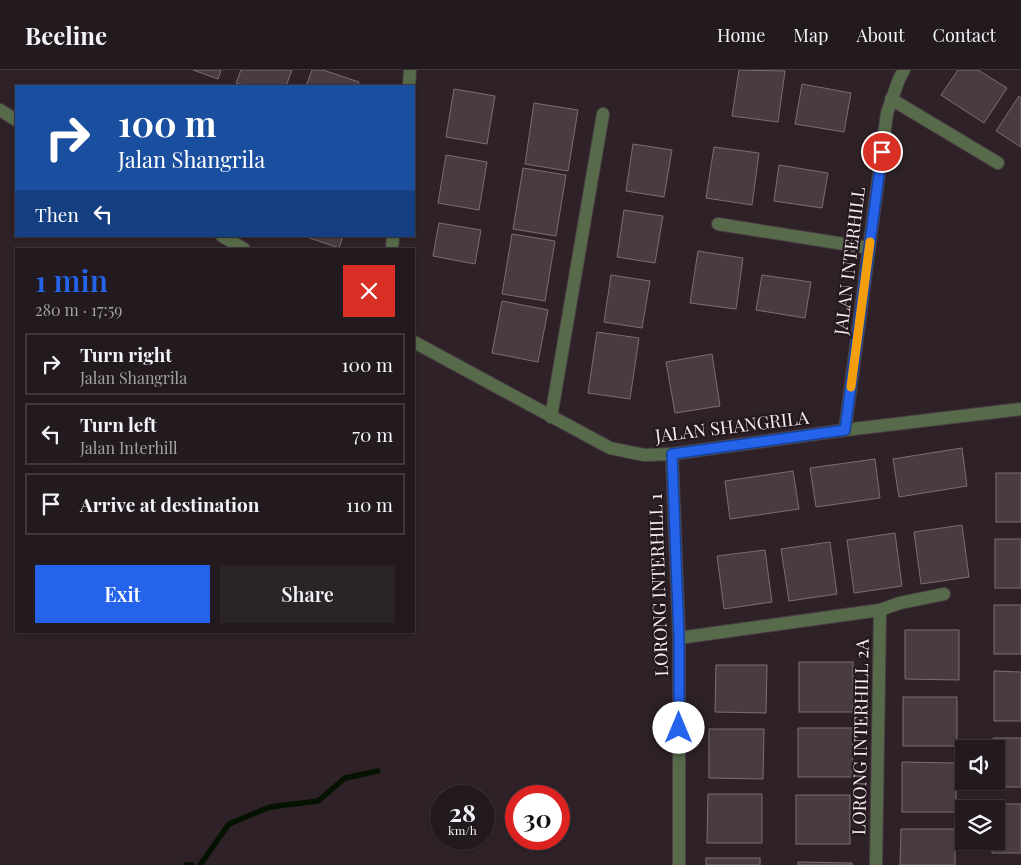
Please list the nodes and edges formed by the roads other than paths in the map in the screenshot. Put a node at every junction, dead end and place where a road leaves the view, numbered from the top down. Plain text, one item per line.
1 (410, 70) edge
2 (904, 70) edge
3 (409, 85) edge
4 (891, 99) junction
5 (0, 110) edge
6 (603, 114) dead end
7 (15, 119) edge
8 (998, 163) dead end
9 (718, 224) dead end
10 (224, 237) edge
11 (242, 248) edge
12 (869, 248) junction
13 (415, 343) edge
14 (1021, 409) edge
15 (551, 416) junction
16 (845, 430) junction
17 (672, 454) junction
18 (944, 594) dead end
19 (880, 610) junction
20 (679, 638) junction
21 (679, 865) edge
22 (876, 865) edge

1 - 3 street
2 - 4 street, JALAN INTERHILL
4 - 8 street
4 - 12 street, JALAN INTERHILL
5 - 7 street
6 - 15 street
9 - 12 street
10 - 11 street
12 - 16 street, JALAN INTERHILL
13 - 15 street, JALAN SHANGRILA
14 - 16 street, JALAN SHANGRILA
15 - 17 street, JALAN SHANGRILA
16 - 17 street, JALAN SHANGRILA
17 - 20 street, LORONG INTERHILL 1
18 - 19 street
19 - 20 street
19 - 22 street, LORONG INTERHILL 2A
20 - 21 street, LORONG INTERHILL 1

